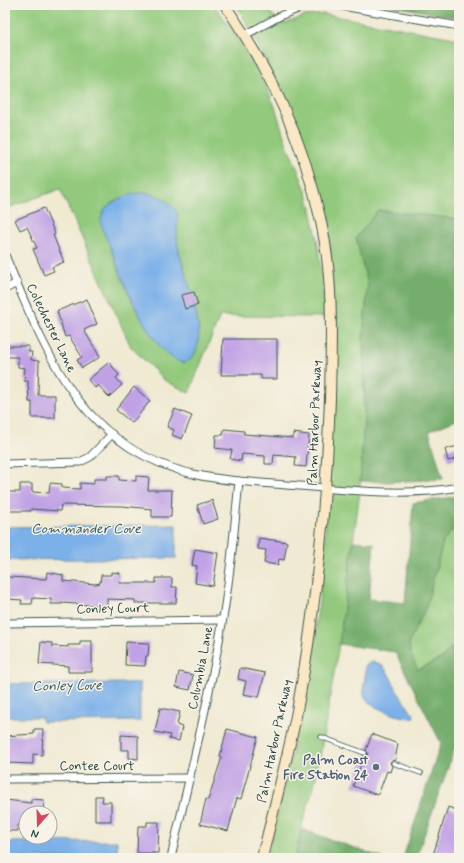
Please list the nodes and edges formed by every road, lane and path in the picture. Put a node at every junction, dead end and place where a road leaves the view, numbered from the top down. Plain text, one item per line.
1 (225, 5) edge
2 (308, 5) edge
3 (336, 5) edge
4 (459, 26) edge
5 (245, 35) junction
6 (5, 255) edge
7 (17, 283) junction
8 (5, 289) edge
9 (112, 434) junction
10 (5, 464) edge
11 (239, 481) junction
12 (459, 487) edge
13 (326, 488) junction
14 (222, 620) junction
15 (5, 623) edge
16 (321, 737) dead end
17 (365, 753) dead end
18 (393, 763) dead end
19 (421, 773) dead end
20 (190, 778) junction
21 (5, 779) edge
22 (171, 858) edge
23 (262, 858) edge

1 - 5 street, Palm Harbor Parkway
2 - 5 street
3 - 4 street
5 - 13 street, Palm Harbor Parkway
6 - 7 street, Colechester Lane
7 - 8 street
7 - 9 street, Colechester Lane
9 - 10 street
9 - 11 street, Colechester Lane
11 - 13 street, Colechester Lane
11 - 14 street, Columbia Lane
12 - 13 street, Colechester Lane
13 - 23 street, Palm Harbor Parkway
14 - 15 street, Conley Court
14 - 20 street, Columbia Lane
16 - 17 lane
18 - 19 lane
20 - 21 street, Contee Court
20 - 22 street, Columbia Lane

